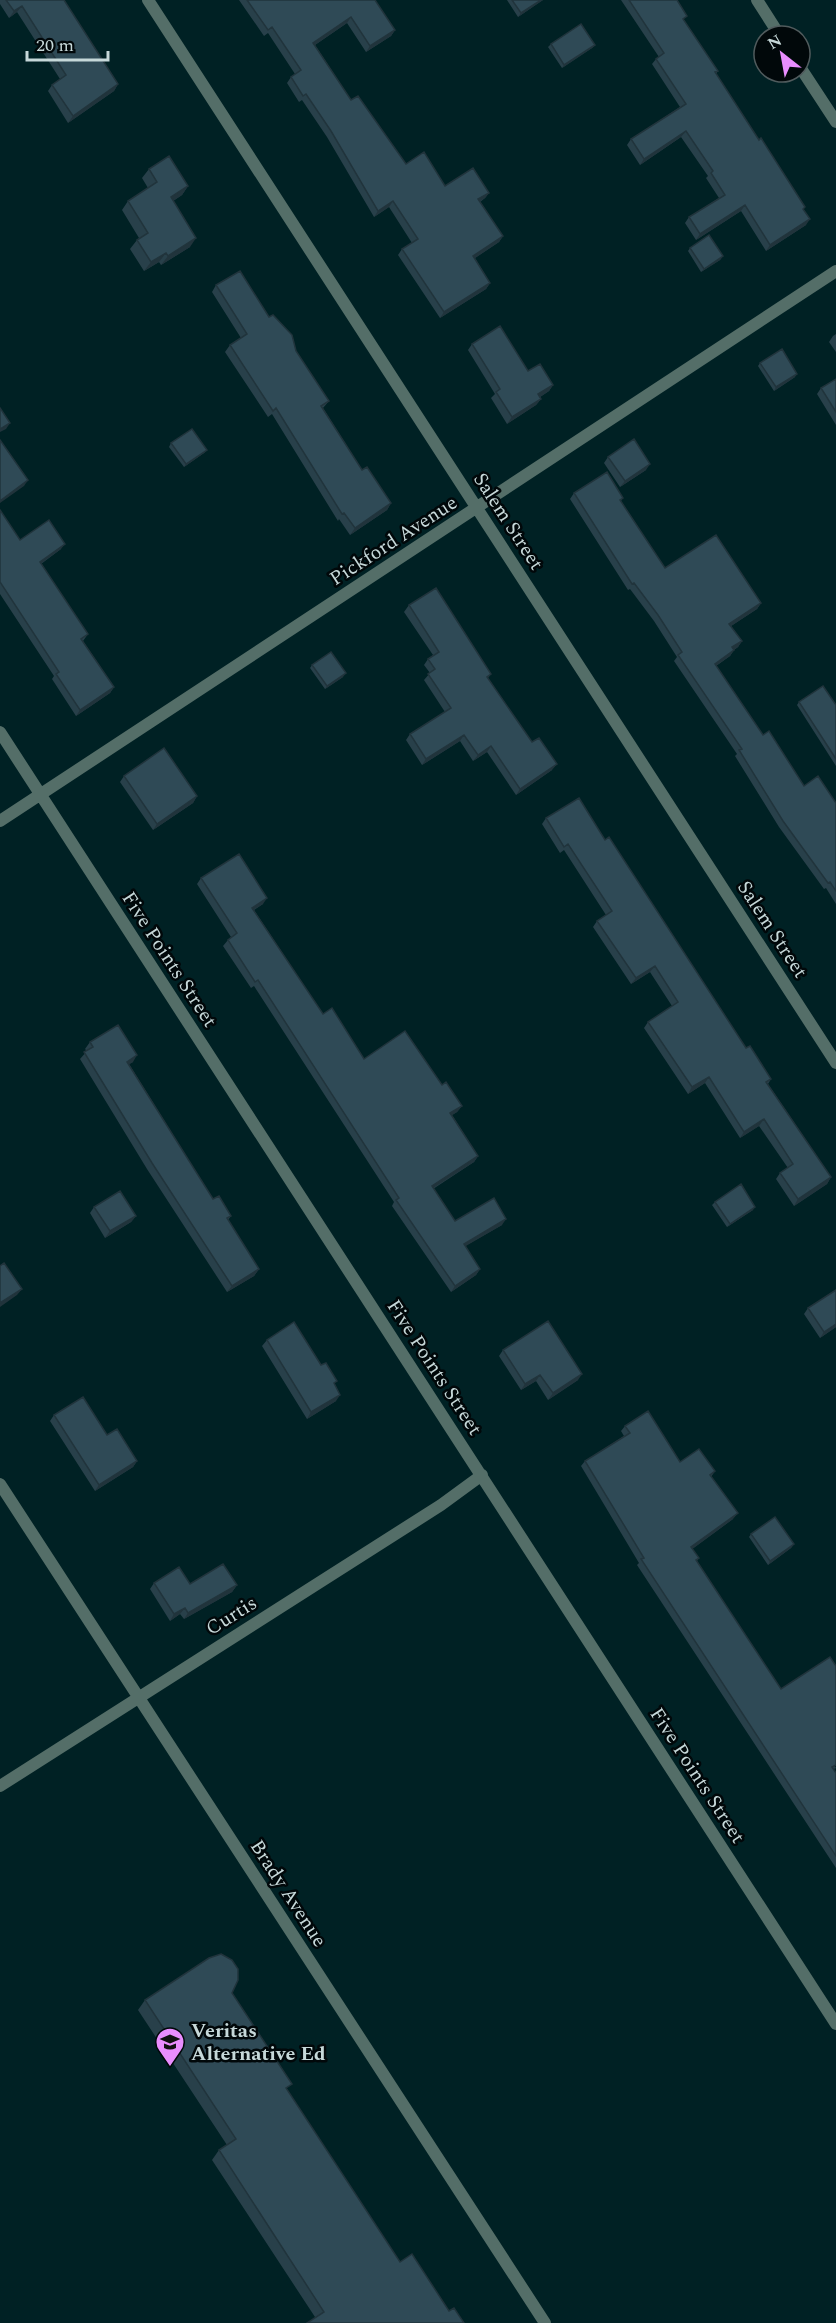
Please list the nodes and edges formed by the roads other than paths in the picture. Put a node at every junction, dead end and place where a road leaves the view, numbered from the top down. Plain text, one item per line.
1 (148, 0) edge
2 (757, 0) edge
3 (772, 24) edge
4 (811, 84) edge
5 (836, 122) edge
6 (836, 271) edge
7 (477, 508) junction
8 (0, 732) edge
9 (40, 795) junction
10 (0, 821) edge
11 (836, 1064) edge
12 (482, 1475) junction
13 (0, 1484) edge
14 (138, 1698) junction
15 (0, 1786) edge
16 (836, 2024) edge
17 (545, 2323) edge

1 - 7 street, Salem Street
2 - 3 street
4 - 5 street
6 - 7 street, Pickford Avenue
7 - 9 street, Pickford Avenue
7 - 11 street, Salem Street
8 - 9 street, Five Points Street
9 - 10 street, Pickford Avenue
9 - 12 street, Five Points Street
12 - 14 street, Curtis
12 - 16 street, Five Points Street
13 - 14 street, Brady Avenue
14 - 15 street, Curtis
14 - 17 street, Brady Avenue

